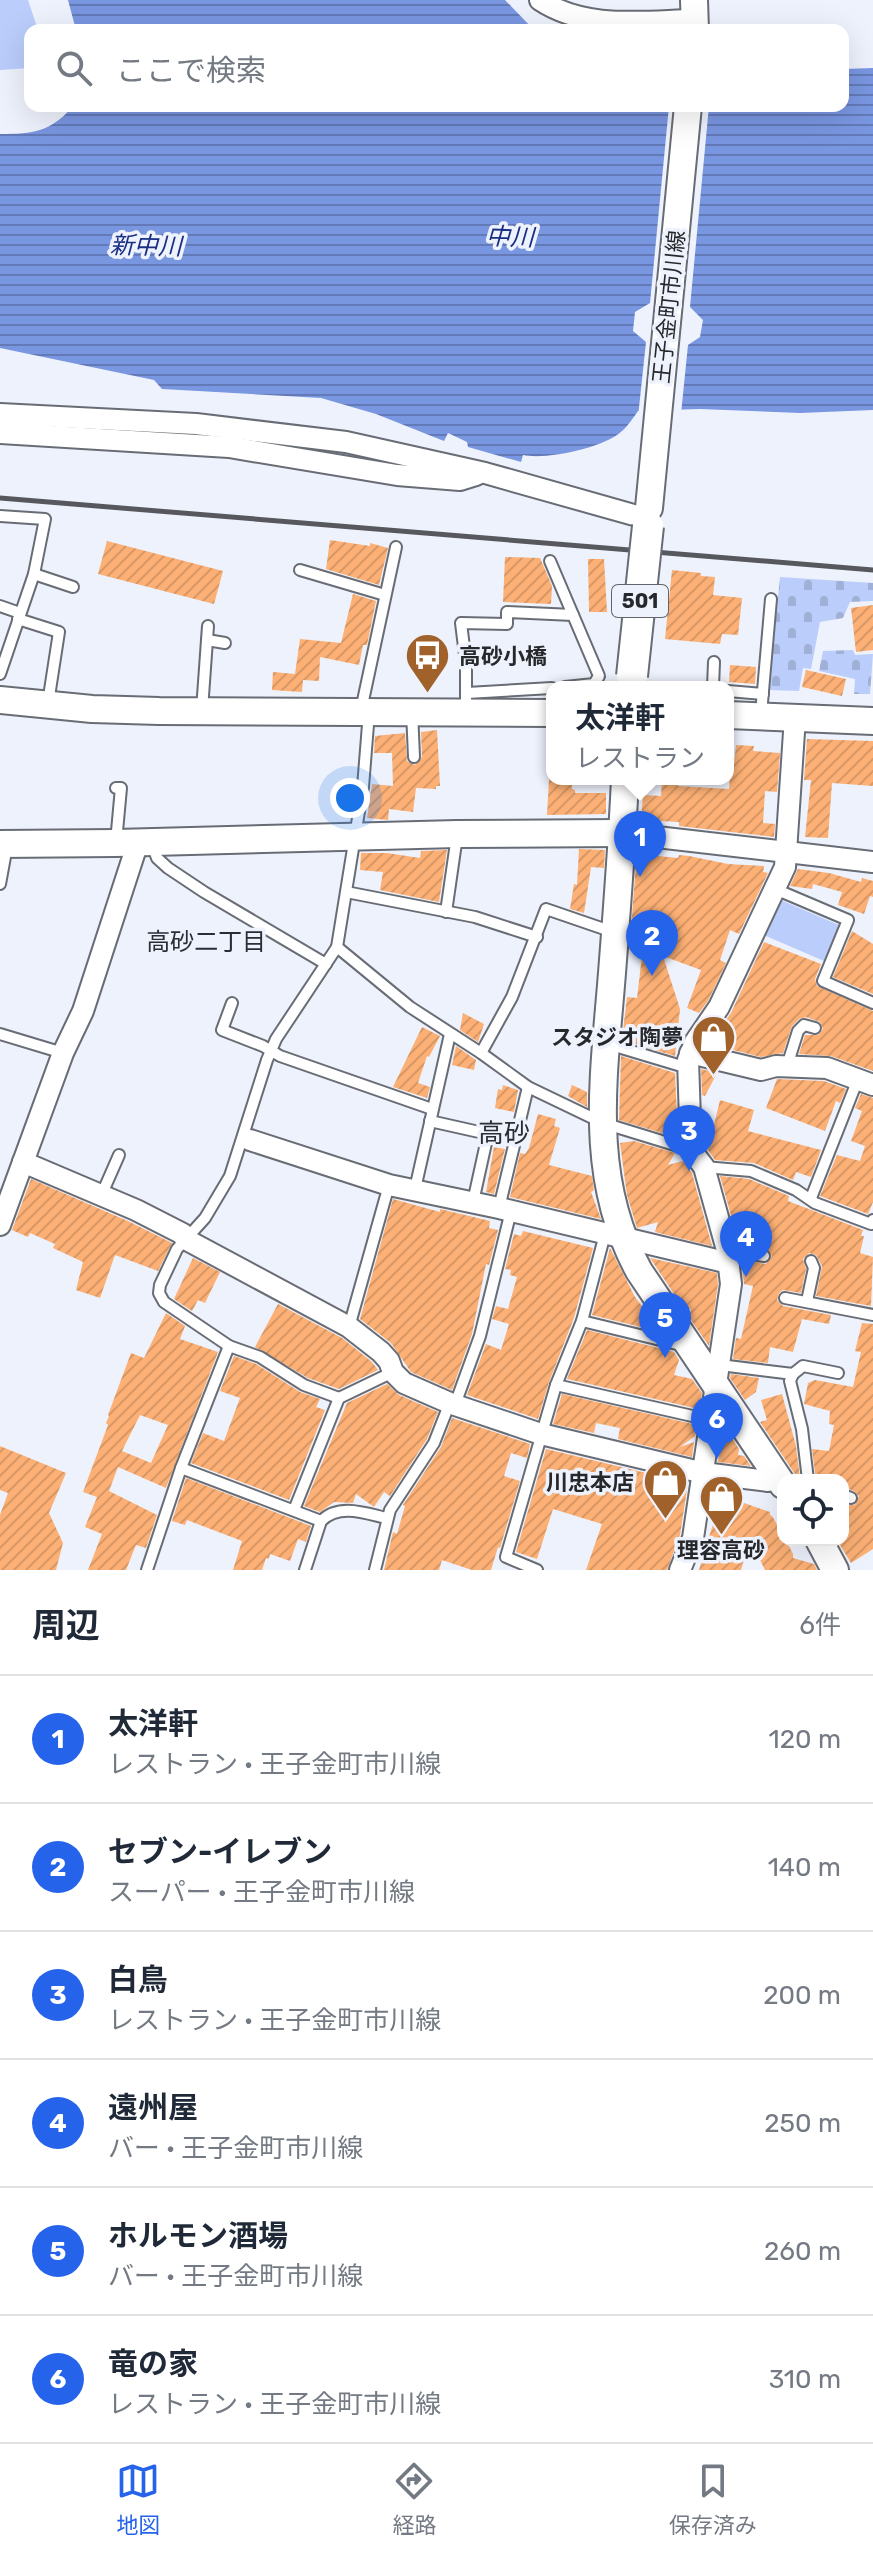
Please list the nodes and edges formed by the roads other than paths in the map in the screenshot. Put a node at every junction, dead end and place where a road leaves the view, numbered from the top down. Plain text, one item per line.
1 (540, 0) edge
2 (695, 17) edge
3 (687, 112) edge
4 (0, 414) edge
5 (0, 433) edge
6 (485, 473) junction
7 (0, 516) edge
8 (648, 518) junction
9 (396, 547) dead end
10 (550, 561) dead end
11 (300, 570) dead end
12 (34, 574) junction
13 (73, 587) dead end
14 (385, 595) junction
15 (771, 599) dead end
16 (0, 606) edge
17 (573, 615) junction
18 (19, 616) junction
19 (208, 626) dead end
20 (207, 640) junction
21 (225, 643) dead end
22 (714, 662) dead end
23 (0, 674) edge
24 (632, 676) dead end
25 (596, 681) edge
26 (713, 681) edge
27 (546, 689) edge
28 (734, 693) edge
29 (0, 700) edge
30 (467, 703) junction
31 (47, 705) junction
32 (762, 705) junction
33 (202, 710) junction
34 (365, 710) junction
35 (412, 711) junction
36 (546, 712) edge
37 (734, 713) edge
38 (795, 717) junction
39 (873, 721) edge
40 (414, 757) dead end
41 (625, 785) edge
42 (116, 788) dead end
43 (622, 833) junction
44 (457, 834) junction
45 (354, 836) junction
46 (136, 842) junction
47 (4, 844) edge
48 (787, 852) junction
49 (873, 862) edge
50 (0, 884) edge
51 (775, 889) junction
52 (346, 892) junction
53 (446, 912) junction
54 (615, 932) junction
55 (537, 937) junction
56 (337, 947) junction
57 (326, 964) junction
58 (232, 1003) dead end
59 (873, 1003) edge
60 (815, 1028) dead end
61 (0, 1034) edge
62 (450, 1034) junction
63 (606, 1044) junction
64 (271, 1050) junction
65 (63, 1053) junction
66 (481, 1053) junction
67 (689, 1061) junction
68 (787, 1066) junction
69 (865, 1082) edge
70 (528, 1087) junction
71 (432, 1109) junction
72 (430, 1121) junction
73 (603, 1123) junction
74 (247, 1139) junction
75 (691, 1150) junction
76 (119, 1155) dead end
77 (23, 1162) junction
78 (704, 1167) junction
79 (7, 1183) edge
80 (389, 1185) junction
81 (415, 1189) junction
82 (101, 1196) junction
83 (811, 1198) junction
84 (473, 1202) junction
85 (505, 1210) junction
86 (873, 1220) edge
87 (0, 1225) edge
88 (614, 1236) junction
89 (185, 1239) junction
90 (728, 1256) junction
91 (764, 1256) dead end
92 (811, 1261) dead end
93 (785, 1298) dead end
94 (807, 1301) junction
95 (873, 1315) edge
96 (582, 1321) junction
97 (349, 1327) junction
98 (229, 1346) junction
99 (690, 1347) junction
100 (393, 1372) junction
101 (838, 1373) dead end
102 (793, 1374) junction
103 (717, 1375) junction
104 (556, 1385) junction
105 (339, 1398) junction
106 (452, 1404) junction
107 (710, 1420) junction
108 (541, 1434) junction
109 (181, 1468) junction
110 (704, 1473) junction
111 (807, 1474) edge
112 (777, 1476) edge
113 (777, 1481) edge
114 (294, 1510) junction
115 (386, 1518) junction
116 (321, 1521) junction
117 (822, 1546) edge
118 (147, 1570) edge
119 (305, 1570) edge
120 (375, 1570) edge
121 (537, 1570) edge
122 (680, 1570) edge
123 (835, 1570) edge

1 - 2 street
3 - 8 street, 王子金町市川線 / 501
4 - 6 street
5 - 6 street
6 - 8 street
7 - 12 lane
8 - 24 main road, 王子金町市川線 / 501, bridge
9 - 14 lane
10 - 17 lane
11 - 14 lane
12 - 13 lane
12 - 18 lane
14 - 34 lane
15 - 32 lane
16 - 18 lane
17 - 25 lane
17 - 30 lane
18 - 23 lane
18 - 31 lane
19 - 20 lane
20 - 21 lane
20 - 33 lane
22 - 26 lane
27 - 30 lane
28 - 32 lane
29 - 31 street
30 - 35 street
30 - 36 street
31 - 33 street
32 - 37 street
32 - 38 street
33 - 34 street
34 - 35 street
34 - 45 lane
35 - 40 lane
38 - 39 street
38 - 48 street
41 - 43 street
42 - 46 lane
43 - 44 street
43 - 48 street
43 - 54 street
44 - 45 street
44 - 53 lane
45 - 46 street
45 - 52 lane
46 - 47 street
46 - 57 lane
46 - 65 street
47 - 50 lane
48 - 49 street
48 - 51 street
51 - 59 lane
51 - 67 street
52 - 53 lane
52 - 56 lane
53 - 55 lane
54 - 55 lane
54 - 63 street
55 - 66 lane
56 - 57 lane
56 - 62 lane
57 - 64 lane
58 - 64 lane
60 - 68 lane
61 - 65 lane
62 - 66 lane
62 - 71 lane
63 - 67 lane
63 - 73 street
64 - 71 lane
64 - 74 lane
65 - 77 street
66 - 70 lane
67 - 68 street
67 - 75 street
68 - 69 street
69 - 83 lane
70 - 73 lane
70 - 85 lane
71 - 72 lane
72 - 81 lane
72 - 84 lane
73 - 75 lane
73 - 88 street
74 - 80 street
74 - 89 lane
75 - 78 street
76 - 82 lane
77 - 79 street
77 - 82 street
78 - 83 lane
78 - 90 street
79 - 87 street
80 - 81 street
80 - 97 lane
81 - 84 street
82 - 89 street
83 - 86 lane
84 - 85 street
85 - 88 street
85 - 106 lane
88 - 90 street
88 - 96 lane
88 - 99 street
89 - 97 street
89 - 98 lane
90 - 91 lane
90 - 103 street
92 - 94 lane
93 - 94 lane
94 - 95 lane
96 - 99 lane
96 - 104 lane
97 - 100 street
98 - 105 lane
98 - 109 lane
99 - 103 street
100 - 105 lane
100 - 106 street
101 - 102 lane
102 - 103 lane
102 - 111 lane
103 - 107 street
103 - 112 street
104 - 107 lane
104 - 108 lane
105 - 114 lane
106 - 108 street
106 - 115 lane
107 - 110 street
108 - 110 street
108 - 121 lane
109 - 114 lane
109 - 118 lane
110 - 113 street
110 - 122 street
114 - 116 lane
115 - 116 lane
115 - 120 lane
116 - 119 lane
117 - 123 street

